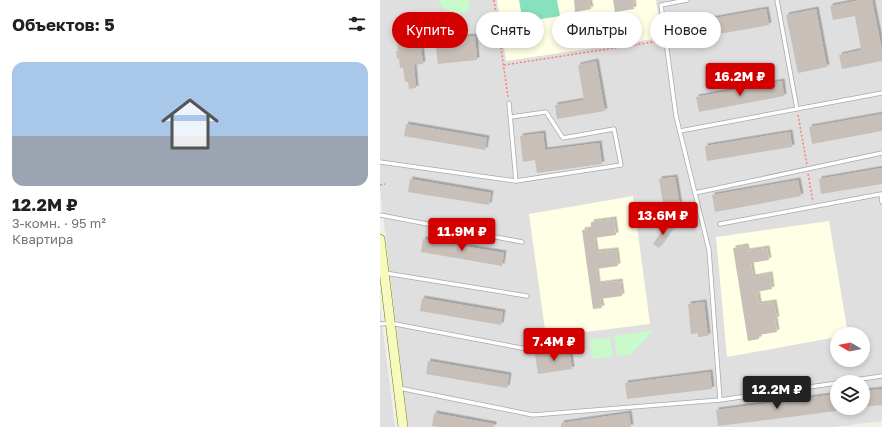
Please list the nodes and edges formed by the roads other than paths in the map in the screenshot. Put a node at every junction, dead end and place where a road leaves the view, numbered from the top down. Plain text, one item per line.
1 (687, 0) edge
2 (777, 0) edge
3 (882, 94) edge
4 (509, 103) road end
5 (797, 109) junction
6 (510, 117) junction
7 (680, 131) junction
8 (882, 153) edge
9 (380, 162) edge
10 (516, 181) junction
11 (695, 193) junction
12 (882, 202) edge
13 (380, 215) edge
14 (720, 224) dead end
15 (380, 239) edge
16 (522, 242) dead end
17 (384, 273) junction
18 (527, 296) dead end
19 (390, 323) junction
20 (380, 324) edge
21 (532, 350) dead end
22 (882, 376) edge
23 (870, 378) edge
24 (830, 384) edge
25 (398, 388) junction
26 (720, 400) junction
27 (403, 427) edge

1 - 7 lane
2 - 5 lane
3 - 5 lane
4 - 6 lane
5 - 7 lane
6 - 10 lane
6 - 10 lane
7 - 11 lane
8 - 11 lane
9 - 10 lane
11 - 26 lane
12 - 14 lane
13 - 16 lane
15 - 17 street
17 - 18 lane
17 - 19 street
19 - 20 lane
19 - 21 lane
19 - 25 street
22 - 23 lane
24 - 26 lane
25 - 26 lane
25 - 27 street

